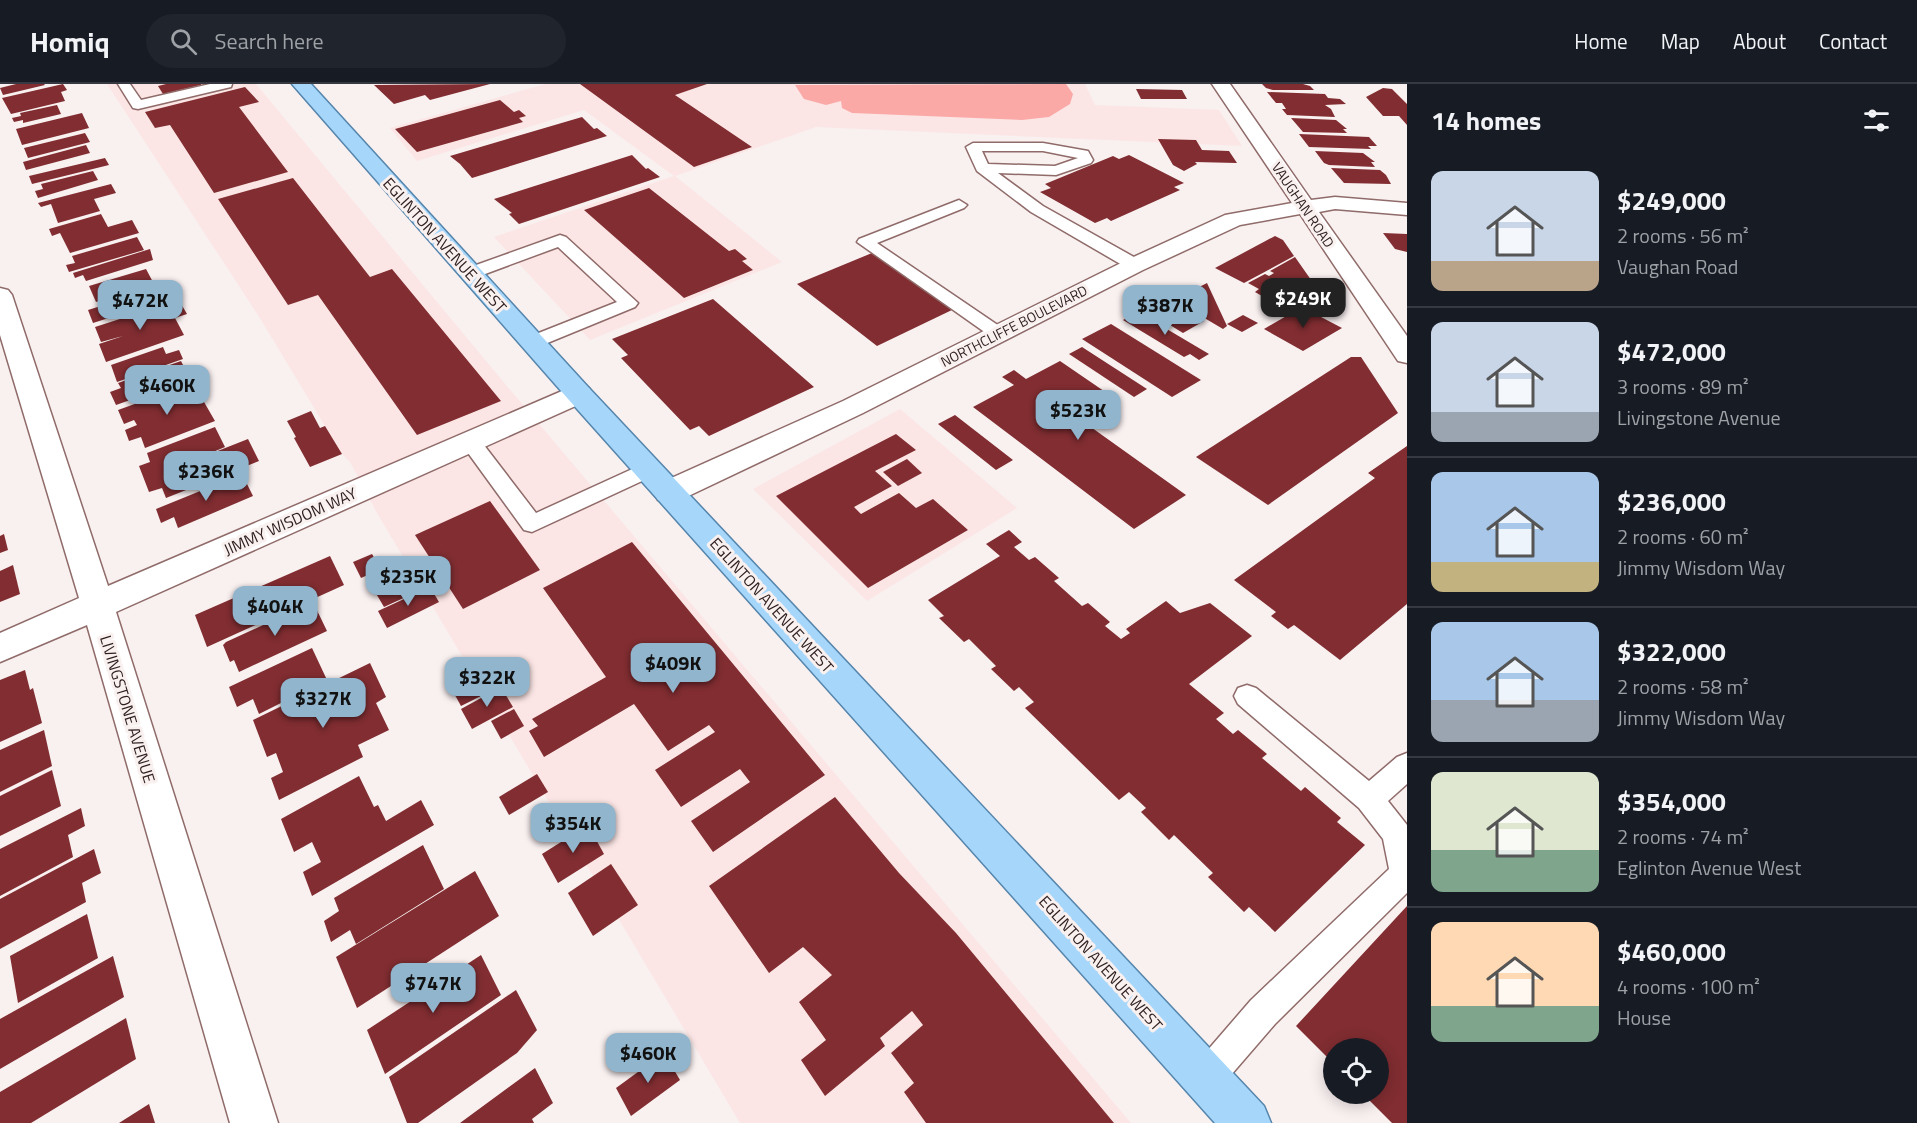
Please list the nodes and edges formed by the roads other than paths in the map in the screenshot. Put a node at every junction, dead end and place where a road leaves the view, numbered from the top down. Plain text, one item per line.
1 (124, 84) edge
2 (226, 84) edge
3 (301, 84) edge
4 (1221, 84) edge
5 (982, 168) junction
6 (959, 205) dead end
7 (1304, 206) junction
8 (1407, 209) edge
9 (1136, 265) junction
10 (471, 273) junction
11 (0, 295) edge
12 (999, 334) junction
13 (532, 342) junction
14 (1407, 355) edge
15 (579, 394) junction
16 (470, 441) junction
17 (659, 481) junction
18 (97, 606) junction
19 (0, 648) edge
20 (1247, 696) dead end
21 (1407, 766) edge
22 (1369, 799) junction
23 (1206, 1078) junction
24 (254, 1123) edge
25 (1246, 1123) edge

1 - 2 lane
3 - 10 main road, EGLINTON AVENUE WEST
4 - 7 street, VAUGHAN ROAD
5 - 5 lane
5 - 9 lane
6 - 12 lane
7 - 8 street, NORTHCLIFFE BOULEVARD
7 - 9 street, NORTHCLIFFE BOULEVARD
7 - 14 street, VAUGHAN ROAD
9 - 12 street, NORTHCLIFFE BOULEVARD
10 - 13 main road, EGLINTON AVENUE WEST
10 - 13 lane
11 - 18 street, LIVINGSTONE AVENUE
12 - 17 street, NORTHCLIFFE BOULEVARD
13 - 15 main road, EGLINTON AVENUE WEST
15 - 16 street, JIMMY WISDOM WAY
15 - 17 main road, EGLINTON AVENUE WEST
16 - 17 lane
16 - 18 street, JIMMY WISDOM WAY
17 - 23 main road, EGLINTON AVENUE WEST
18 - 19 street, JIMMY WISDOM WAY
18 - 24 street, LIVINGSTONE AVENUE
20 - 22 lane
21 - 22 lane
22 - 23 lane
23 - 25 main road, EGLINTON AVENUE WEST

